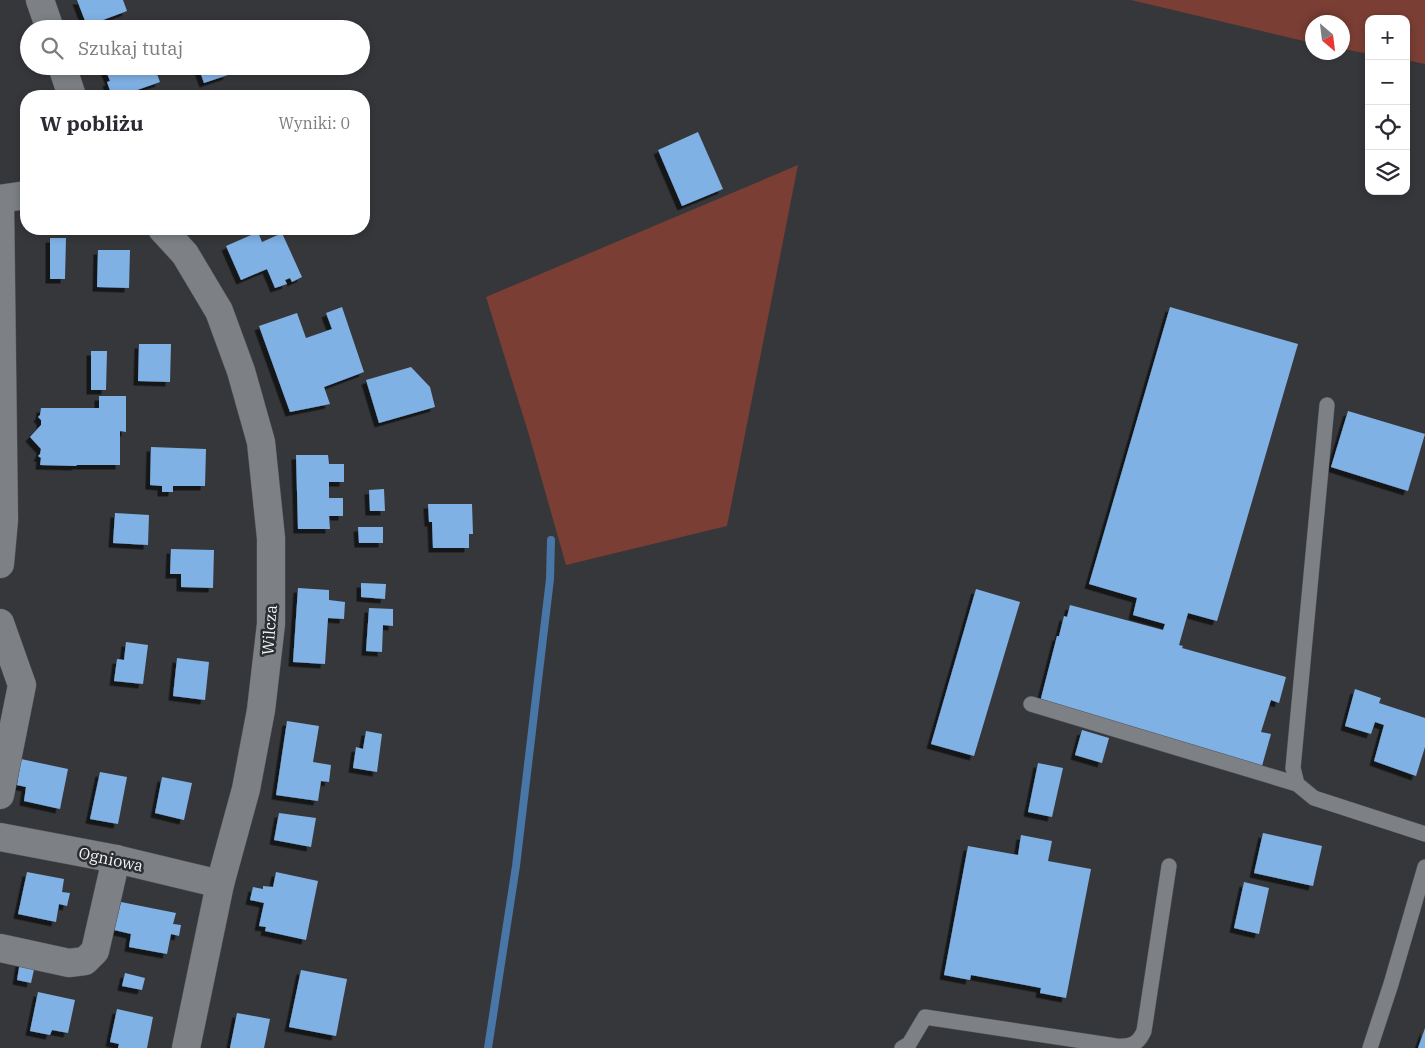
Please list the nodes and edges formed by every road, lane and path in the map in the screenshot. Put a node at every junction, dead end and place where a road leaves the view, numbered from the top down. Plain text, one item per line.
1 (40, 0) edge
2 (47, 20) edge
3 (65, 75) edge
4 (70, 90) edge
5 (20, 196) edge
6 (0, 199) edge
7 (168, 235) edge
8 (1327, 405) dead end
9 (0, 564) edge
10 (0, 623) edge
11 (1031, 704) dead end
12 (1297, 784) junction
13 (0, 795) edge
14 (1425, 834) edge
15 (0, 837) edge
16 (116, 859) junction
17 (1169, 866) dead end
18 (1425, 867) edge
19 (220, 884) junction
20 (0, 948) edge
21 (186, 1048) edge
22 (902, 1048) edge
23 (1370, 1048) edge

1 - 2 street
3 - 4 street
5 - 6 street
6 - 9 street
7 - 19 street, Wilcza
8 - 12 lane
10 - 13 street
11 - 12 lane
12 - 14 lane
15 - 16 street, Ogniowa
16 - 19 street, Ogniowa
16 - 20 street
17 - 22 lane
18 - 23 lane
19 - 21 street, Wilcza

